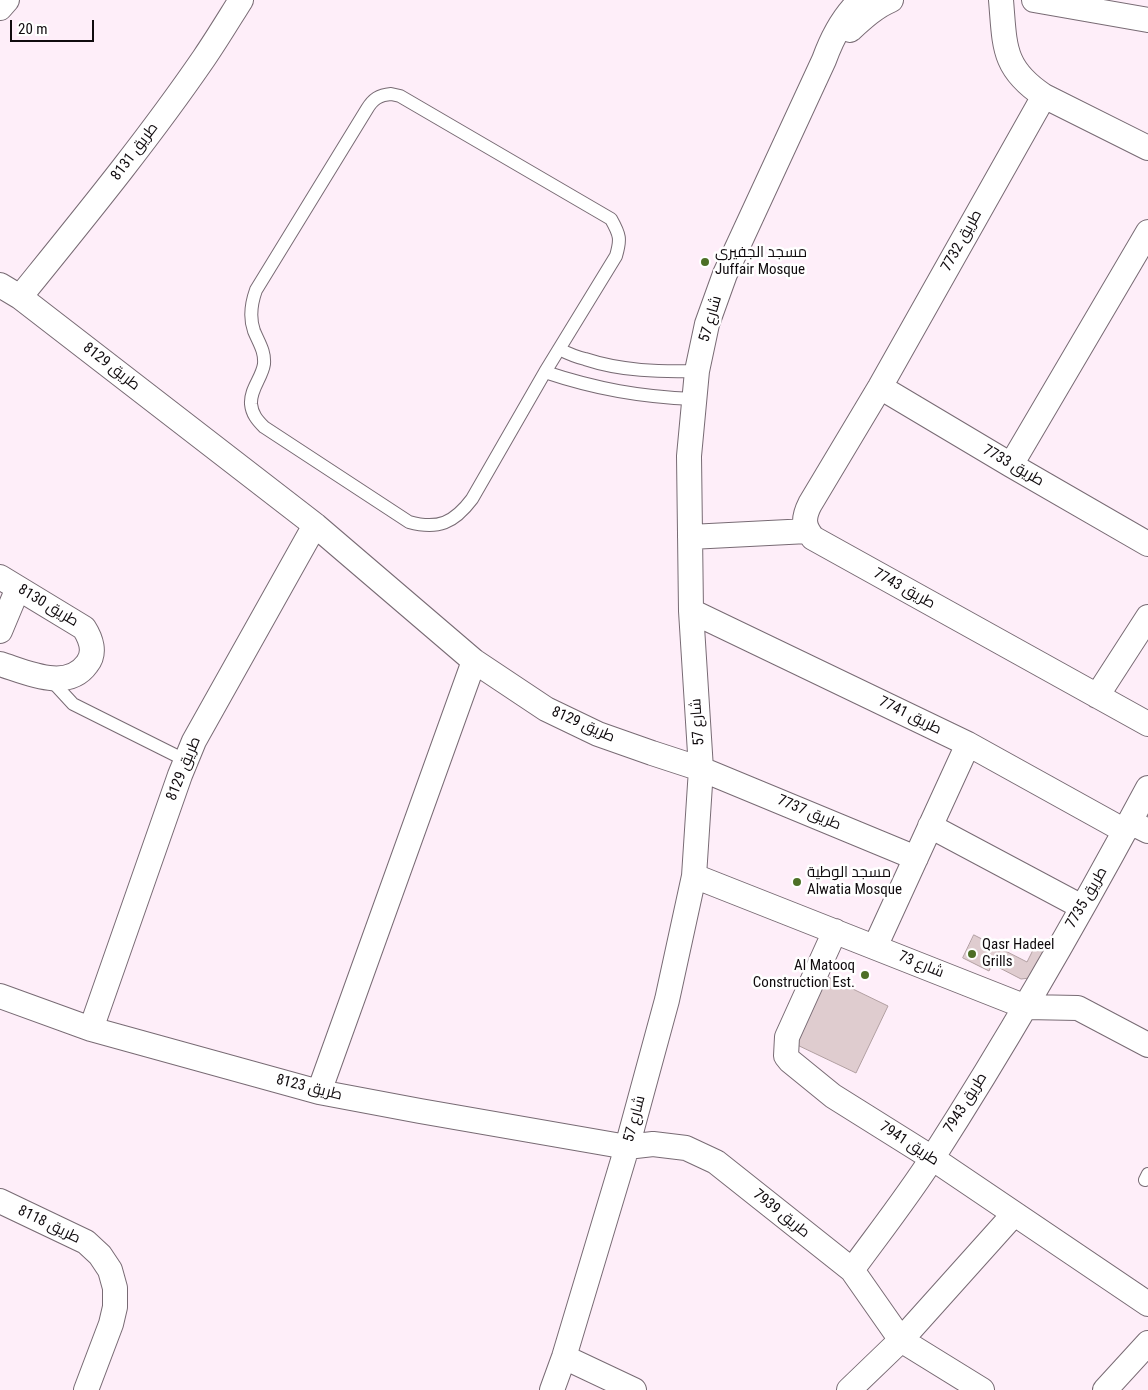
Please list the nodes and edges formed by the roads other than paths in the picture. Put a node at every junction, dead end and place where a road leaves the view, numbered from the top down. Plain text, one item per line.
1 (7, 0) edge
2 (241, 0) edge
3 (861, 0) edge
4 (891, 0) edge
5 (1001, 0) edge
6 (1034, 0) edge
7 (0, 8) edge
8 (1148, 20) edge
9 (824, 60) junction
10 (1044, 96) junction
11 (1148, 148) edge
12 (1148, 232) edge
13 (10, 291) edge
14 (559, 350) junction
15 (545, 372) junction
16 (697, 372) junction
17 (880, 386) junction
18 (694, 399) junction
19 (1011, 465) junction
20 (315, 525) junction
21 (808, 531) junction
22 (690, 537) junction
23 (1148, 544) edge
24 (9, 582) edge
25 (691, 611) junction
26 (1148, 617) edge
27 (0, 631) edge
28 (474, 661) junction
29 (0, 664) edge
30 (50, 679) junction
31 (1097, 696) junction
32 (1148, 724) edge
33 (968, 744) junction
34 (185, 760) junction
35 (702, 769) junction
36 (1148, 788) edge
37 (930, 826) junction
38 (1134, 828) edge
39 (916, 858) junction
40 (694, 876) junction
41 (1082, 907) junction
42 (835, 931) junction
43 (874, 947) junction
44 (0, 996) edge
45 (1026, 1007) junction
46 (91, 1029) junction
47 (1147, 1043) edge
48 (319, 1092) junction
49 (627, 1147) junction
50 (932, 1158) junction
51 (0, 1201) edge
52 (1014, 1214) junction
53 (852, 1270) junction
54 (1148, 1304) edge
55 (901, 1340) junction
56 (1148, 1343) edge
57 (564, 1357) junction
58 (86, 1390) edge
59 (552, 1390) edge
60 (634, 1390) edge
61 (849, 1390) edge
62 (982, 1390) edge
63 (1105, 1390) edge

1 - 7 street
2 - 13 street, طريق 8131
3 - 9 street
4 - 9 street
5 - 10 street
6 - 8 street
9 - 16 street, شارع 57
10 - 11 street
10 - 17 street, طريق 7732
12 - 19 street
13 - 20 street, طريق 8129
14 - 15 lane
14 - 15 lane
14 - 16 lane
15 - 18 lane
16 - 18 street, شارع 57
17 - 19 street, طريق 7733
17 - 21 street
18 - 22 street, شارع 57
19 - 23 street, طريق 7733
20 - 28 street, طريق 8129
20 - 34 street, طريق 8129
21 - 22 street
21 - 31 street, طريق 7743
22 - 25 street, شارع 57
24 - 27 street
24 - 30 street, طريق 8130
25 - 33 street, طريق 7741
25 - 35 street, شارع 57
26 - 31 street
28 - 35 street, طريق 8129
28 - 48 street
29 - 30 street, طريق 8130
30 - 34 lane
31 - 32 street, طريق 7743
33 - 37 street
33 - 38 street, طريق 7741
34 - 46 street, طريق 8129
35 - 39 street, طريق 7737
35 - 40 street, شارع 57
36 - 38 street, طريق 7735
37 - 39 street
37 - 41 street
38 - 41 street, طريق 7735
39 - 43 street
40 - 42 street, شارع 73
40 - 49 street, شارع 57
41 - 45 street, طريق 7735
42 - 43 street, شارع 73
42 - 50 street, طريق 7941
43 - 45 street, شارع 73
44 - 46 street, طريق 8123
45 - 47 street, شارع 73
45 - 50 street, طريق 7943
46 - 48 street, طريق 8123
48 - 49 street, طريق 8123
49 - 53 street, طريق 7939
49 - 57 street, شارع 57
50 - 52 street, طريق 7941
50 - 53 street, طريق 7943
51 - 58 street, طريق 8118
52 - 54 street, طريق 7941
52 - 55 street
53 - 55 street, طريق 7939
55 - 61 street
55 - 62 street
56 - 63 street
57 - 59 street, شارع 57
57 - 60 street

